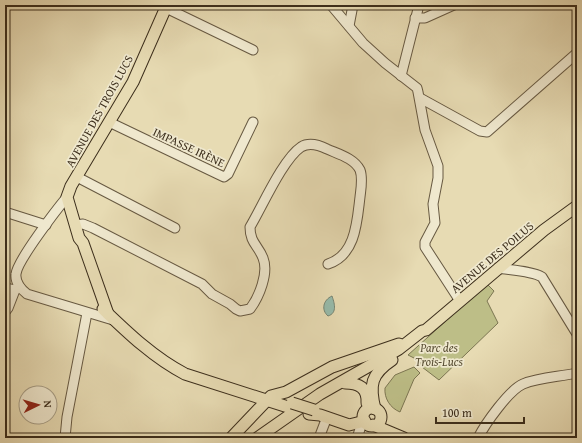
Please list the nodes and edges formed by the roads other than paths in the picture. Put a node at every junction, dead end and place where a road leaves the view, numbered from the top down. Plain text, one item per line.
1 (331, 5) edge
2 (353, 5) edge
3 (419, 5) edge
4 (454, 5) edge
5 (166, 7) edge
6 (416, 18) junction
7 (348, 26) junction
8 (253, 50) dead end
9 (577, 53) edge
10 (401, 76) junction
11 (420, 98) junction
12 (109, 122) junction
13 (253, 122) dead end
14 (76, 179) junction
15 (69, 203) junction
16 (577, 206) edge
17 (5, 212) edge
18 (46, 225) junction
19 (175, 228) dead end
20 (77, 232) junction
21 (328, 264) dead end
22 (498, 268) junction
23 (5, 288) edge
24 (17, 288) junction
25 (460, 301) junction
26 (5, 312) edge
27 (87, 313) junction
28 (110, 317) junction
29 (577, 334) edge
30 (410, 345) junction
31 (577, 373) edge
32 (345, 383) junction
33 (265, 402) junction
34 (287, 402) junction
35 (317, 414) junction
36 (370, 419) junction
37 (345, 423) junction
38 (273, 427) junction
39 (358, 435) edge
40 (65, 438) edge
41 (231, 438) edge
42 (257, 438) edge
43 (319, 438) edge
44 (404, 438) edge
45 (478, 438) edge

1 - 7 street
2 - 7 street
3 - 6 street
4 - 6 street
5 - 8 street, AVENUE DES TROIS LUCS
5 - 12 main road, AVENUE DES TROIS LUCS
6 - 10 street
7 - 10 street
9 - 11 street
10 - 11 street
11 - 25 street
12 - 13 street, IMPASSE IRÈNE
12 - 14 main road, AVENUE DES TROIS LUCS
14 - 15 main road, AVENUE DES TROIS LUCS
14 - 19 street
15 - 18 street, AVENUE DES TROIS LUCS
15 - 20 main road
16 - 22 main road, AVENUE DES POILUS
17 - 18 street
18 - 24 street, AVENUE DES TROIS LUCS
20 - 21 street
20 - 28 main road
22 - 25 main road, AVENUE DES POILUS
22 - 29 street
23 - 24 street
24 - 26 street
24 - 27 street
25 - 30 main road, AVENUE DES POILUS
27 - 28 street
27 - 40 street
28 - 33 main road
30 - 32 main road
30 - 34 main road
30 - 36 main road, AVENUE DES POILUS
30 - 38 main road
31 - 45 street
32 - 36 main road
32 - 38 main road
33 - 34 main road
33 - 41 main road
34 - 35 main road
35 - 37 main road
35 - 43 street
36 - 37 main road
36 - 39 street
36 - 44 main road
37 - 39 street
38 - 42 main road

